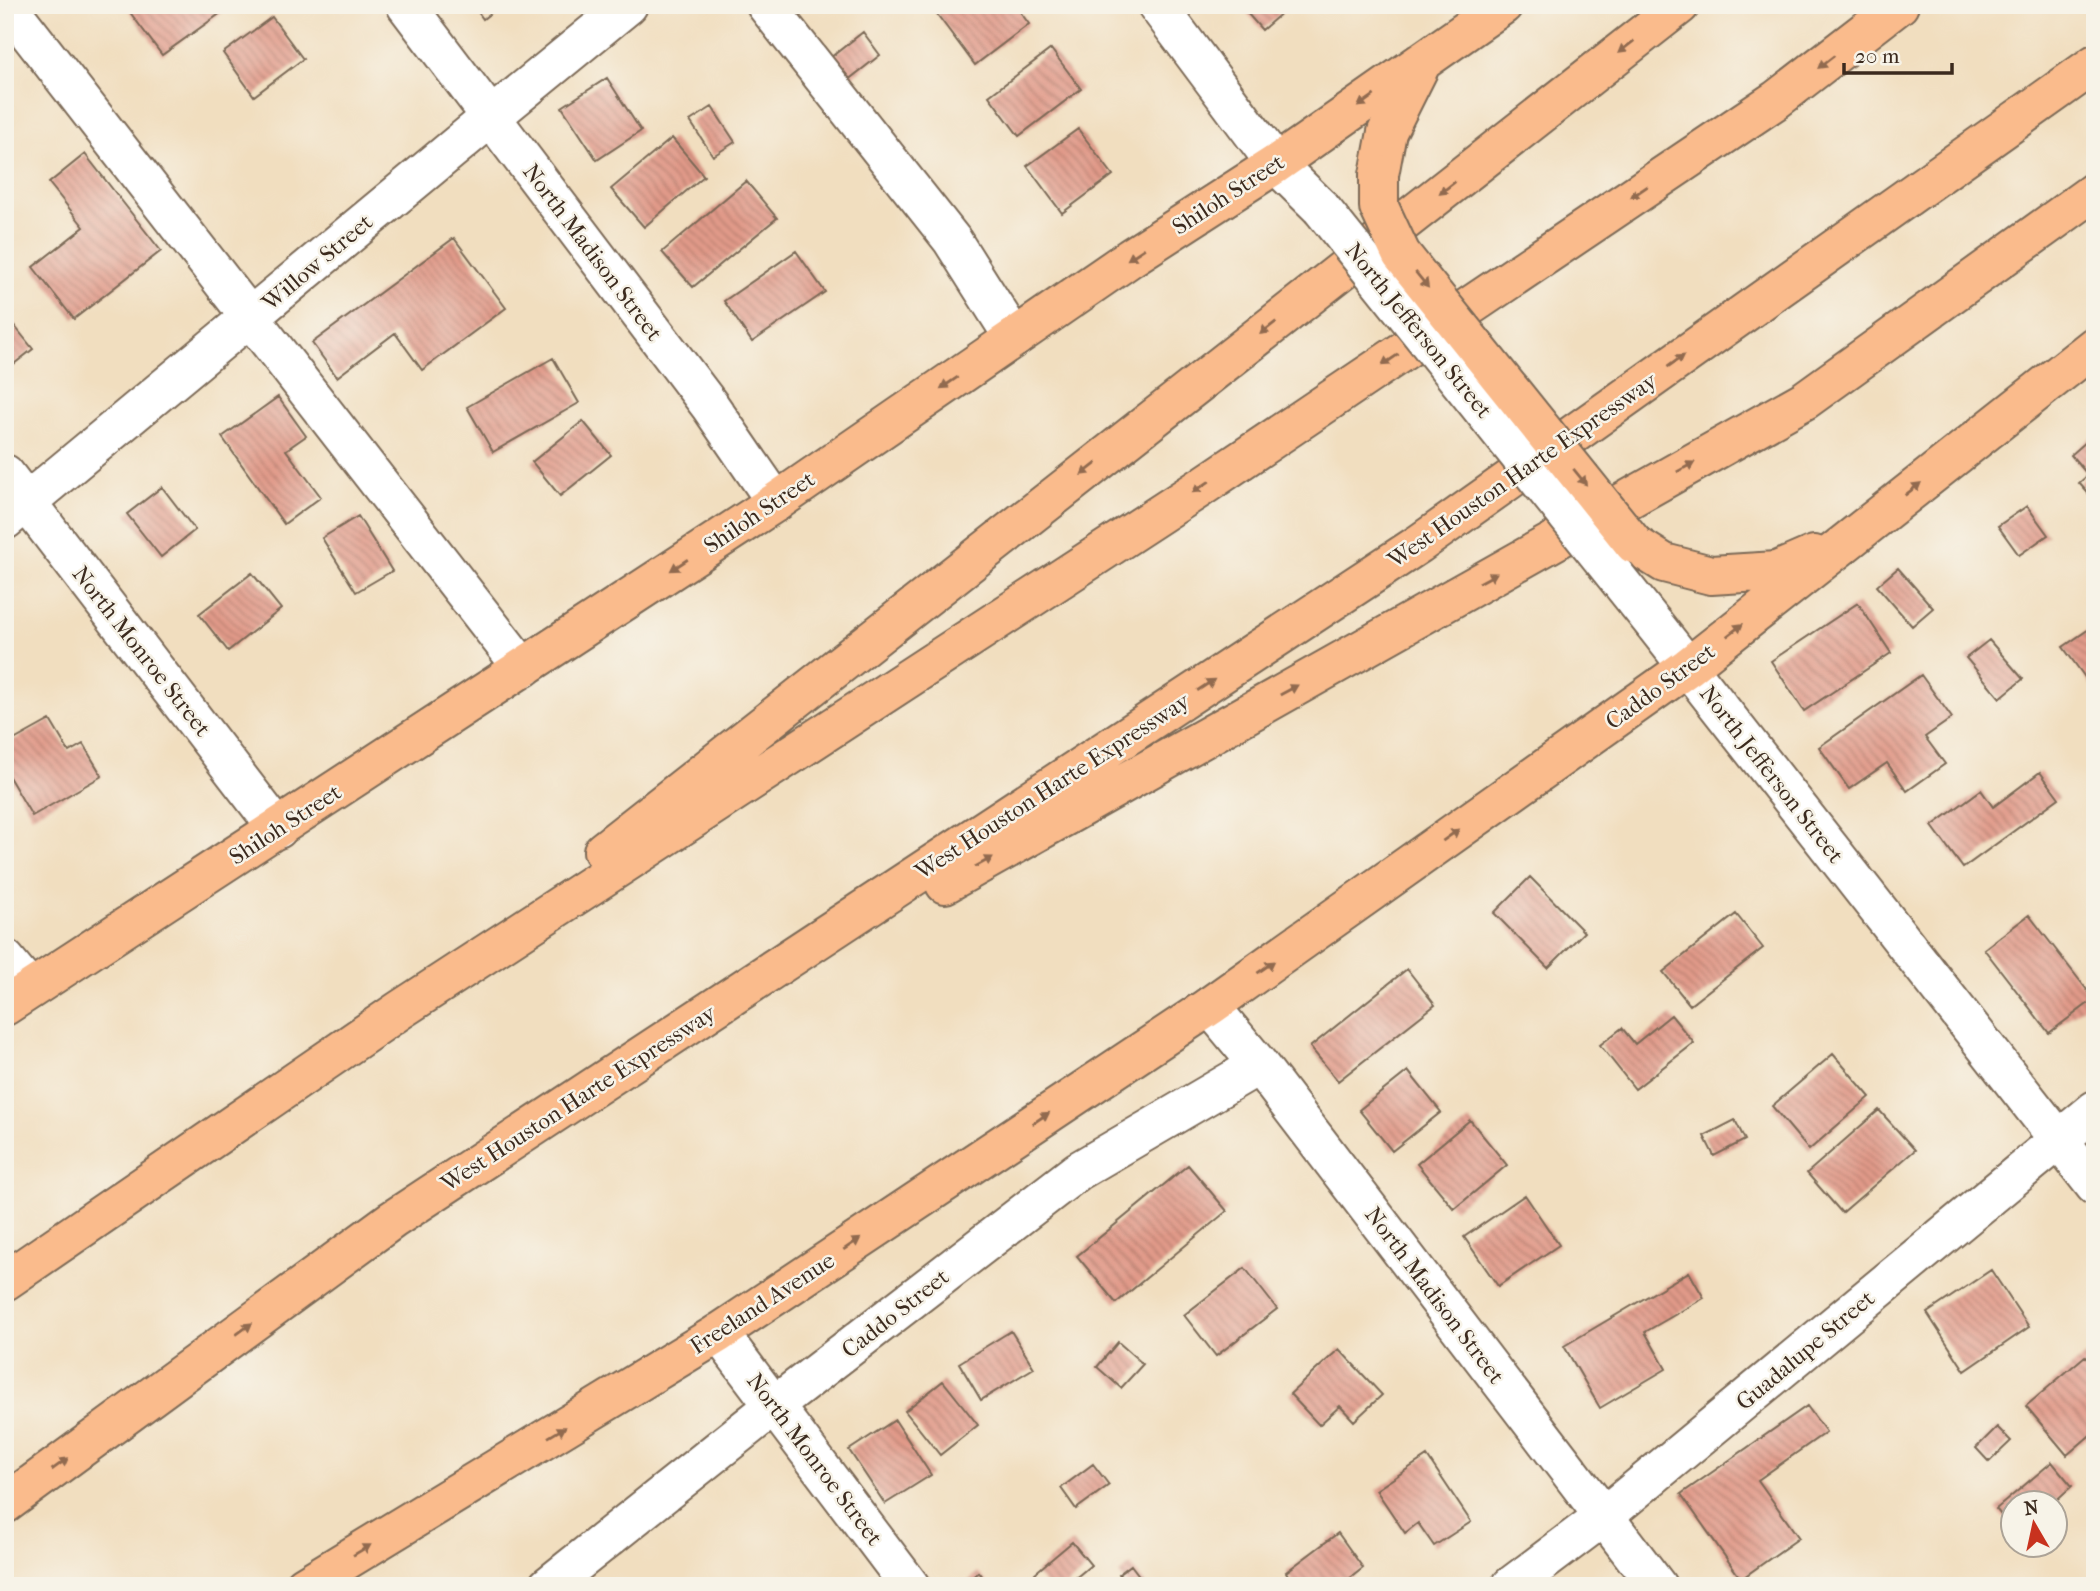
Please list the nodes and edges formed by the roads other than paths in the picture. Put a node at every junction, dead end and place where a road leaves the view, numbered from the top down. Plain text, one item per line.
1 (7, 5) edge
2 (406, 5) edge
3 (628, 5) edge
4 (766, 5) edge
5 (1157, 5) edge
6 (1503, 5) edge
7 (1680, 5) edge
8 (1899, 5) edge
9 (1422, 62) junction
10 (2095, 64) edge
11 (491, 117) junction
12 (1276, 164) junction
13 (2095, 191) edge
14 (250, 318) junction
15 (1014, 338) junction
16 (2095, 346) edge
17 (13, 499) edge
18 (776, 502) junction
19 (1848, 541) junction
20 (1688, 667) junction
21 (523, 668) junction
22 (278, 828) junction
23 (5, 959) edge
24 (18, 998) edge
25 (1210, 1006) junction
26 (400, 1010) junction
27 (648, 1052) junction
28 (1259, 1065) junction
29 (2095, 1110) edge
30 (2058, 1140) junction
31 (2095, 1186) edge
32 (5, 1281) edge
33 (719, 1333) junction
34 (775, 1405) junction
35 (5, 1504) edge
36 (1604, 1516) junction
37 (304, 1586) edge
38 (548, 1586) edge
39 (910, 1586) edge
40 (1511, 1586) edge
41 (1657, 1586) edge

1 - 14 street
2 - 11 street, North Madison Street
3 - 11 street, Willow Street
4 - 15 street
5 - 12 street, North Jefferson Street
6 - 9 main road, Shiloh Street
7 -> 26 main road
8 -> 26 main road
9 -> 12 main road, Shiloh Street
9 -> 19 main road, bridge
27 -> 10 main road, West Houston Harte Expressway
11 - 14 street, Willow Street
11 - 18 street, North Madison Street
12 -> 15 main road, Shiloh Street
12 - 20 street, North Jefferson Street, bridge
27 -> 13 main road
14 - 17 street, Willow Street
14 - 21 street
15 -> 18 main road, Shiloh Street
19 -> 16 main road, Caddo Street
17 - 22 street, North Monroe Street
18 -> 21 main road, Shiloh Street
20 -> 19 main road, Caddo Street
25 -> 20 main road, Caddo Street
20 - 30 street, North Jefferson Street
21 - 22 main road, Shiloh Street
22 - 24 main road, Shiloh Street
23 - 24 street
25 - 28 street, North Madison Street
33 -> 25 main road, Freeland Avenue
26 - 32 main road
35 -> 27 main road, West Houston Harte Expressway
28 - 34 street, Caddo Street
28 - 36 street, North Madison Street
29 - 30 street, Guadalupe Street
30 - 31 street, North Jefferson Street
30 - 36 street, Guadalupe Street
33 - 34 street, North Monroe Street
37 -> 33 main road, Freeland Avenue
34 - 38 street, Caddo Street
34 - 39 street, North Monroe Street
36 - 40 street, Guadalupe Street
36 - 41 street, North Madison Street

